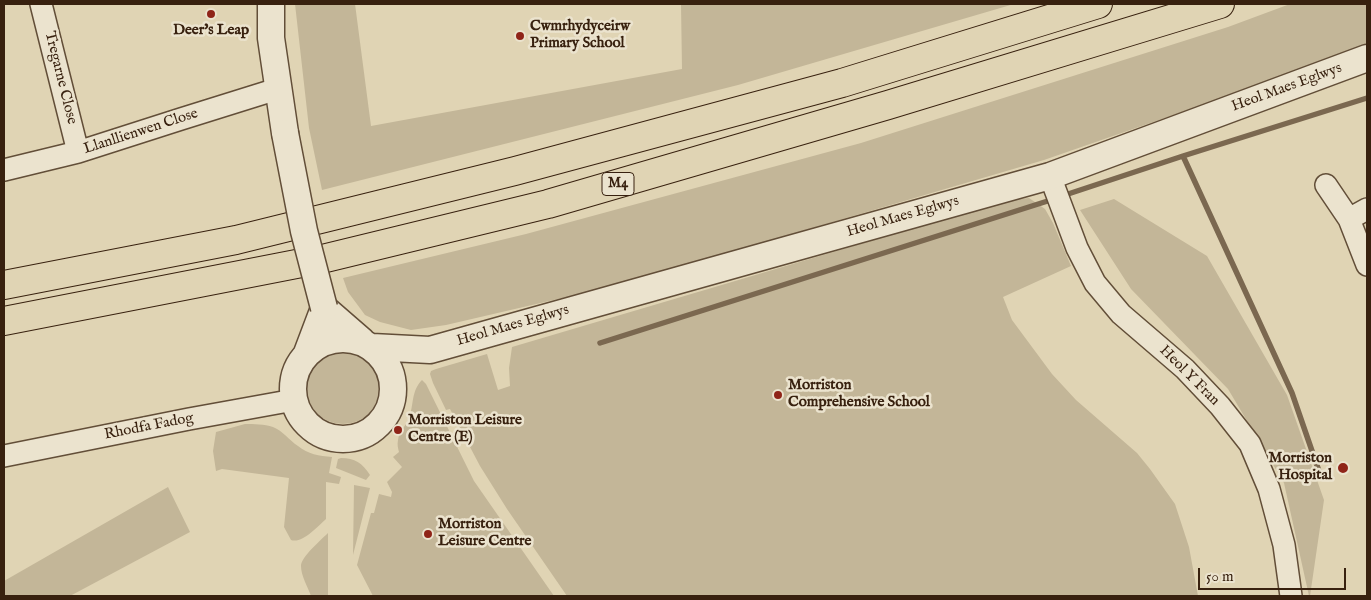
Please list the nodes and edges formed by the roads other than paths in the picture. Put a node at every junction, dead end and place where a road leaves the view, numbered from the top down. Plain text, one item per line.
1 (41, 4) edge
2 (271, 4) edge
3 (1098, 4) edge
4 (1220, 4) edge
5 (1367, 58) edge
6 (277, 90) junction
7 (78, 152) junction
8 (4, 170) edge
9 (1050, 176) junction
10 (1326, 185) dead end
11 (1358, 214) edge
12 (1367, 265) edge
13 (4, 285) edge
14 (324, 308) junction
15 (4, 321) edge
16 (367, 344) junction
17 (430, 350) junction
18 (308, 353) junction
19 (394, 386) junction
20 (294, 400) junction
21 (4, 456) edge
22 (1292, 596) edge

1 - 7 street, Tregarne Close
2 - 6 street
3 - 13 highway
4 - 15 highway, M4
5 - 9 street, Heol Maes Eglwys
6 - 7 street, Llanllienwen Close
6 - 14 street, bridge
7 - 8 street, Llanllienwen Close
9 - 17 street, Heol Maes Eglwys
9 - 22 street, Heol Y Fran
10 - 11 street
11 - 12 street
14 - 16 street
14 - 18 street, Heol Maes Eglwys
16 - 17 street, Heol Maes Eglwys
16 - 18 street, Heol Maes Eglwys
16 - 19 street
17 - 19 street, Heol Maes Eglwys
18 - 20 street, Heol Maes Eglwys
19 - 20 street
20 - 21 street, Rhodfa Fadog

